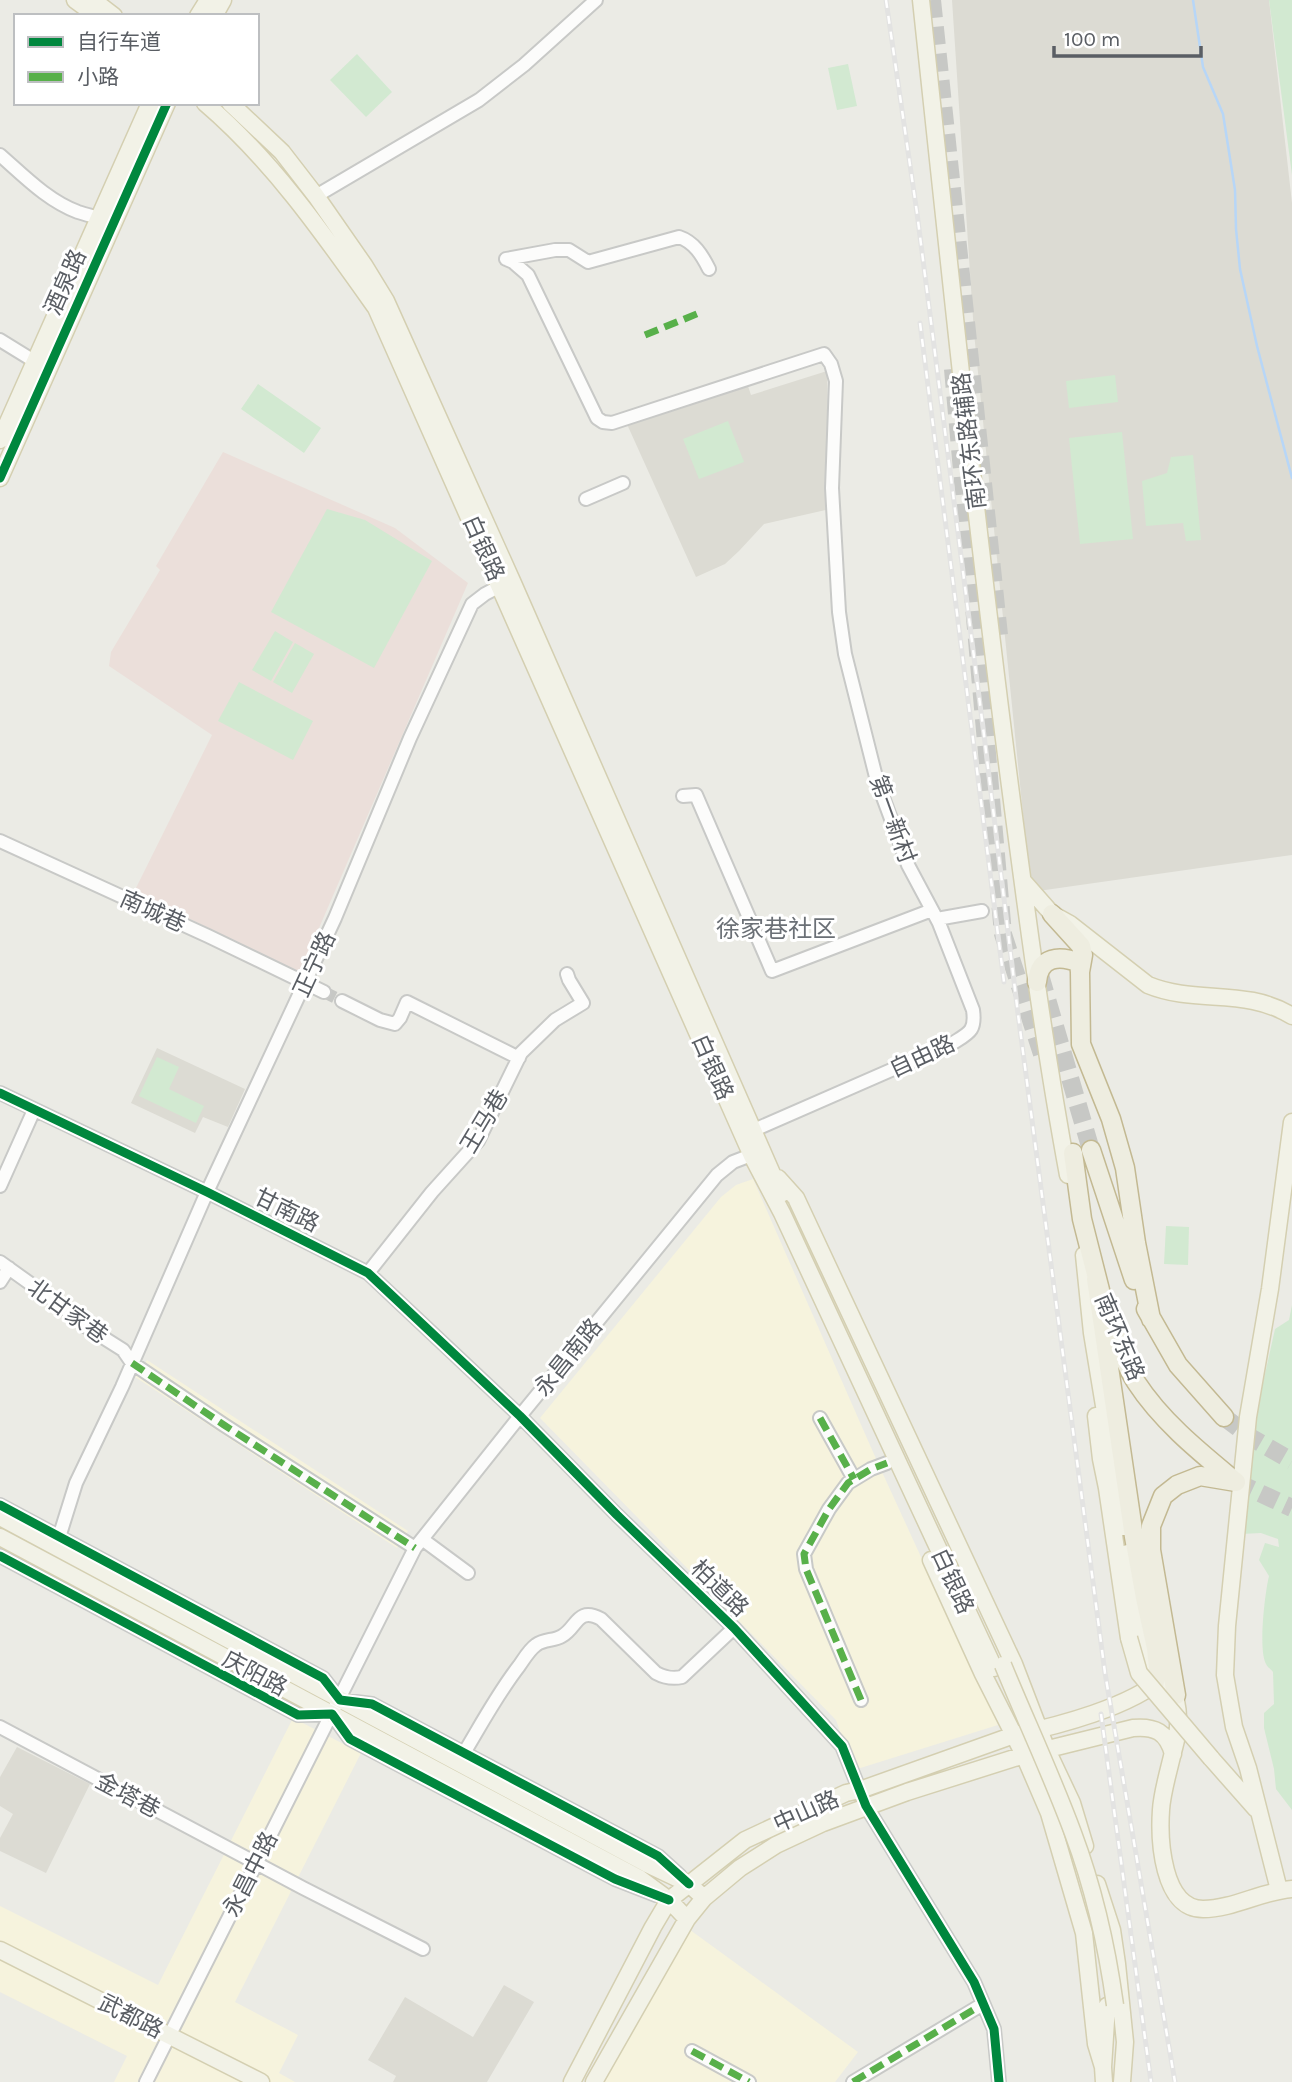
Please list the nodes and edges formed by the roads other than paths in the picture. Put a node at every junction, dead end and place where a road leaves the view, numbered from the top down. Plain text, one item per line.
1 (75, 0) edge
2 (93, 0) edge
3 (596, 0) edge
4 (921, 0) edge
5 (94, 14) edge
6 (111, 14) edge
7 (149, 105) edge
8 (166, 105) edge
9 (207, 105) edge
10 (232, 105) edge
11 (0, 156) edge
12 (316, 196) junction
13 (105, 220) junction
14 (709, 269) dead end
15 (0, 340) edge
16 (34, 361) junction
17 (0, 440) edge
18 (0, 478) edge
19 (622, 483) dead end
20 (586, 499) dead end
21 (506, 583) junction
22 (683, 796) dead end
23 (0, 841) edge
24 (1023, 881) junction
25 (982, 911) dead end
26 (1052, 914) junction
27 (934, 915) junction
28 (1080, 972) junction
29 (568, 974) dead end
30 (305, 982) junction
31 (1037, 982) junction
32 (324, 992) tunnel mouth
33 (342, 1001) tunnel mouth
34 (1292, 1016) edge
35 (519, 1058) junction
36 (0, 1094) edge
37 (34, 1110) junction
38 (1292, 1122) edge
39 (754, 1130) junction
40 (1091, 1150) tunnel mouth
41 (757, 1153) junction
42 (1073, 1153) tunnel mouth
43 (767, 1173) junction
44 (0, 1185) edge
45 (207, 1192) junction
46 (5, 1265) edge
47 (368, 1273) junction
48 (1096, 1279) junction
49 (0, 1282) edge
50 (1151, 1319) junction
51 (1092, 1333) junction
52 (132, 1363) junction
53 (520, 1416) junction
54 (1224, 1417) tunnel mouth
55 (820, 1418) dead end
56 (887, 1463) junction
57 (853, 1479) junction
58 (0, 1505) edge
59 (0, 1517) edge
60 (0, 1537) edge
61 (57, 1541) junction
62 (419, 1544) junction
63 (0, 1556) edge
64 (468, 1573) dead end
65 (734, 1628) junction
66 (1154, 1686) junction
67 (1176, 1695) junction
68 (861, 1700) dead end
69 (336, 1707) junction
70 (0, 1727) edge
71 (1039, 1730) junction
72 (1014, 1735) junction
73 (1047, 1750) junction
74 (464, 1752) junction
75 (1172, 1754) junction
76 (1024, 1755) junction
77 (860, 1790) junction
78 (866, 1807) junction
79 (1260, 1813) junction
80 (255, 1863) junction
81 (689, 1884) junction
82 (1286, 1889) edge
83 (704, 1898) junction
84 (669, 1900) junction
85 (687, 1919) junction
86 (423, 1949) dead end
87 (0, 1950) edge
88 (0, 1959) edge
89 (983, 2004) junction
90 (1111, 2006) junction
91 (168, 2039) junction
92 (692, 2051) dead end
93 (1103, 2075) edge
94 (146, 2082) edge
95 (243, 2082) edge
96 (261, 2082) edge
97 (572, 2082) edge
98 (594, 2082) edge
99 (749, 2082) edge
100 (853, 2082) edge
101 (999, 2082) edge
102 (1117, 2082) edge
103 (1122, 2082) edge

1 - 5 main road
2 - 6 main road
3 - 12 street
4 - 24 main road, 南环东路辅路
7 - 13 main road, 酒泉路
8 - 13 main road, 酒泉路
9 - 21 main road, 白银路
10 - 12 main road, 白银路
11 - 13 street
12 - 21 main road, 白银路
13 - 16 main road, 酒泉路
13 - 18 main road, 酒泉路
14 - 27 street, 第一新村
15 - 16 street
16 - 17 main road, 酒泉路
19 - 20 street
21 - 30 street, 正宁路
21 - 39 main road, 白银路
21 - 41 main road, 白银路
22 - 27 street
23 - 30 street, 南城巷
24 - 26 main road
24 - 31 main road, 南环东路辅路
25 - 27 street
26 - 28 highway
26 - 34 main road
27 - 39 street, 自由路
28 - 31 highway
28 - 50 highway
29 - 35 street, 王马巷
30 - 32 street, 南城巷
30 - 45 street, 正宁路
31 - 51 main road, 南环东路辅路
33 - 35 street
35 - 47 street, 王马巷
36 - 37 street, 甘南路
37 - 44 street
37 - 45 street, 甘南路
38 - 79 main road
39 - 41 main road, 白银路
40 - 50 highway, 南环东路
41 - 43 main road, 白银路
41 - 53 street, 永昌南路
42 - 48 highway, 南环东路
43 - 56 main road
43 - 71 main road
43 - 90 main road, 白银路, bridge
45 - 47 street, 甘南路
45 - 52 street, 正宁路
46 - 49 street
46 - 52 street, 北甘家巷
47 - 53 street, 甘南路
48 - 66 highway
48 - 67 highway, 南环东路
50 - 54 highway, 南环东路
51 - 66 main road
51 - 79 main road, bridge
52 - 61 street, 正宁路
52 - 62 street
53 - 62 street, 永昌南路
53 - 65 street, 柏道路
55 - 57 street
56 - 57 street
56 - 72 main road
57 - 68 street
58 - 61 street
59 - 61 main road, 庆阳路
60 - 69 main road, 庆阳路
61 - 69 main road, 庆阳路
62 - 64 street
62 - 69 street, 永昌南路
63 - 69 street
65 - 74 street
65 - 77 street, 柏道路
66 - 67 main road
66 - 71 main road, 中山路
67 - 75 main road
69 - 74 street
69 - 80 street, 永昌中路
69 - 81 main road, 庆阳路
69 - 84 main road, 庆阳路
70 - 80 street, 金塔巷
71 - 72 main road, 中山路
71 - 73 main road
72 - 76 main road
72 - 77 main road, 中山路
73 - 75 main road, 中山路
73 - 76 main road, 中山路
73 - 103 main road
74 - 81 street
75 - 82 main road
76 - 78 main road, 中山路
76 - 93 main road
77 - 78 street, 柏道路
77 - 81 main road, 中山路
78 - 83 main road, 中山路
78 - 89 street, 柏道路
79 - 82 main road
80 - 86 street, 金塔巷
80 - 91 street, 永昌中路
81 - 83 main road, 庆阳路
81 - 84 main road, 中山路
83 - 85 main road, 中山路
84 - 85 main road, 庆阳路
84 - 97 main road, 中山路
85 - 98 main road, 中山路
87 - 91 main road, 武都路
88 - 91 main road, 武都路
89 - 100 street
89 - 101 street, 柏道路
90 - 93 main road, 白银路
90 - 102 main road, 白银路
91 - 94 street, 永昌中路
91 - 95 main road, 武都路
91 - 96 main road, 武都路
92 - 99 street

